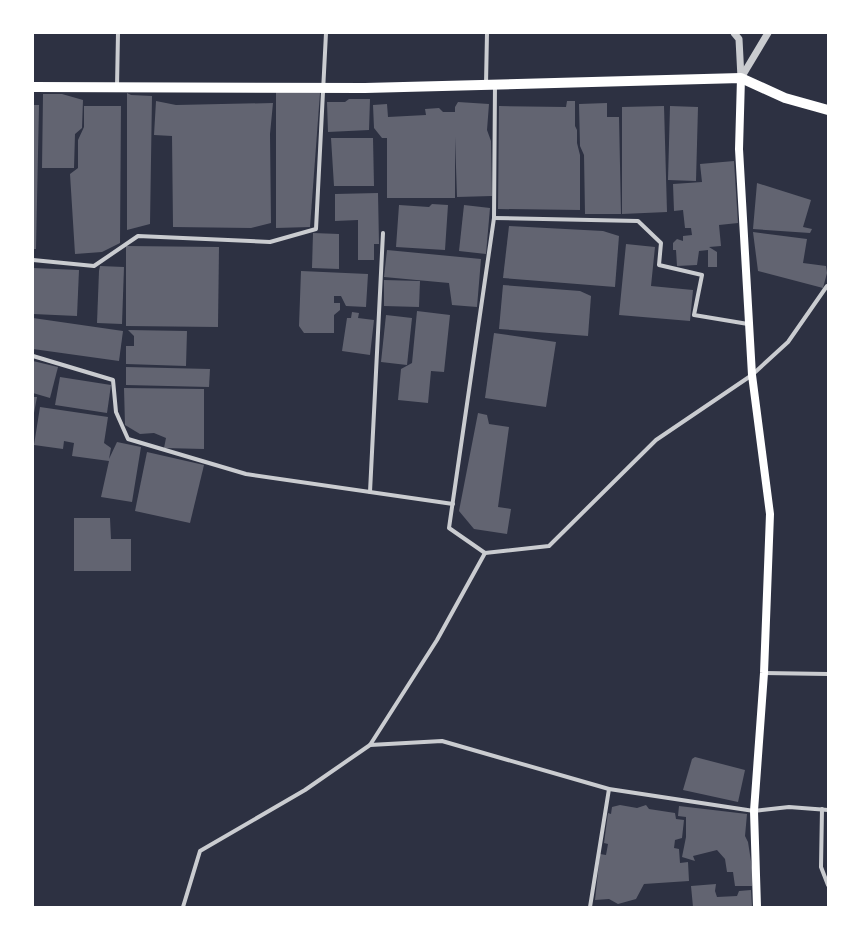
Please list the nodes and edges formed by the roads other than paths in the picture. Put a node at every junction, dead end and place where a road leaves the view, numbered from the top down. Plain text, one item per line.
1 (118, 33) edge
2 (326, 33) edge
3 (487, 33) edge
4 (734, 33) edge
5 (768, 33) edge
6 (741, 78) junction
7 (490, 84) junction
8 (33, 87) edge
9 (117, 88) junction
10 (325, 88) junction
11 (828, 110) edge
12 (494, 218) junction
13 (384, 233) dead end
14 (33, 260) edge
15 (828, 285) edge
16 (748, 324) junction
17 (33, 356) edge
18 (752, 375) junction
19 (370, 492) junction
20 (453, 504) junction
21 (485, 553) junction
22 (764, 673) junction
23 (828, 674) edge
24 (370, 745) junction
25 (609, 789) junction
26 (822, 809) junction
27 (828, 810) edge
28 (754, 811) junction
29 (828, 885) edge
30 (183, 907) edge
31 (590, 907) edge
32 (757, 907) edge

1 - 9 street
2 - 10 street
3 - 7 street
4 - 6 street
5 - 6 street
6 - 7 main road
6 - 11 main road
6 - 16 main road
7 - 10 main road
7 - 12 street
8 - 9 main road
9 - 10 main road
10 - 14 street
12 - 16 street
12 - 20 street
13 - 19 street
15 - 18 street
16 - 18 main road
17 - 19 street
18 - 21 street
18 - 22 main road
19 - 20 street
20 - 21 street
21 - 24 street
22 - 23 street
22 - 28 main road
24 - 25 street
24 - 30 street
25 - 28 street
25 - 31 street
26 - 27 street
26 - 28 street
26 - 29 street
28 - 32 main road

